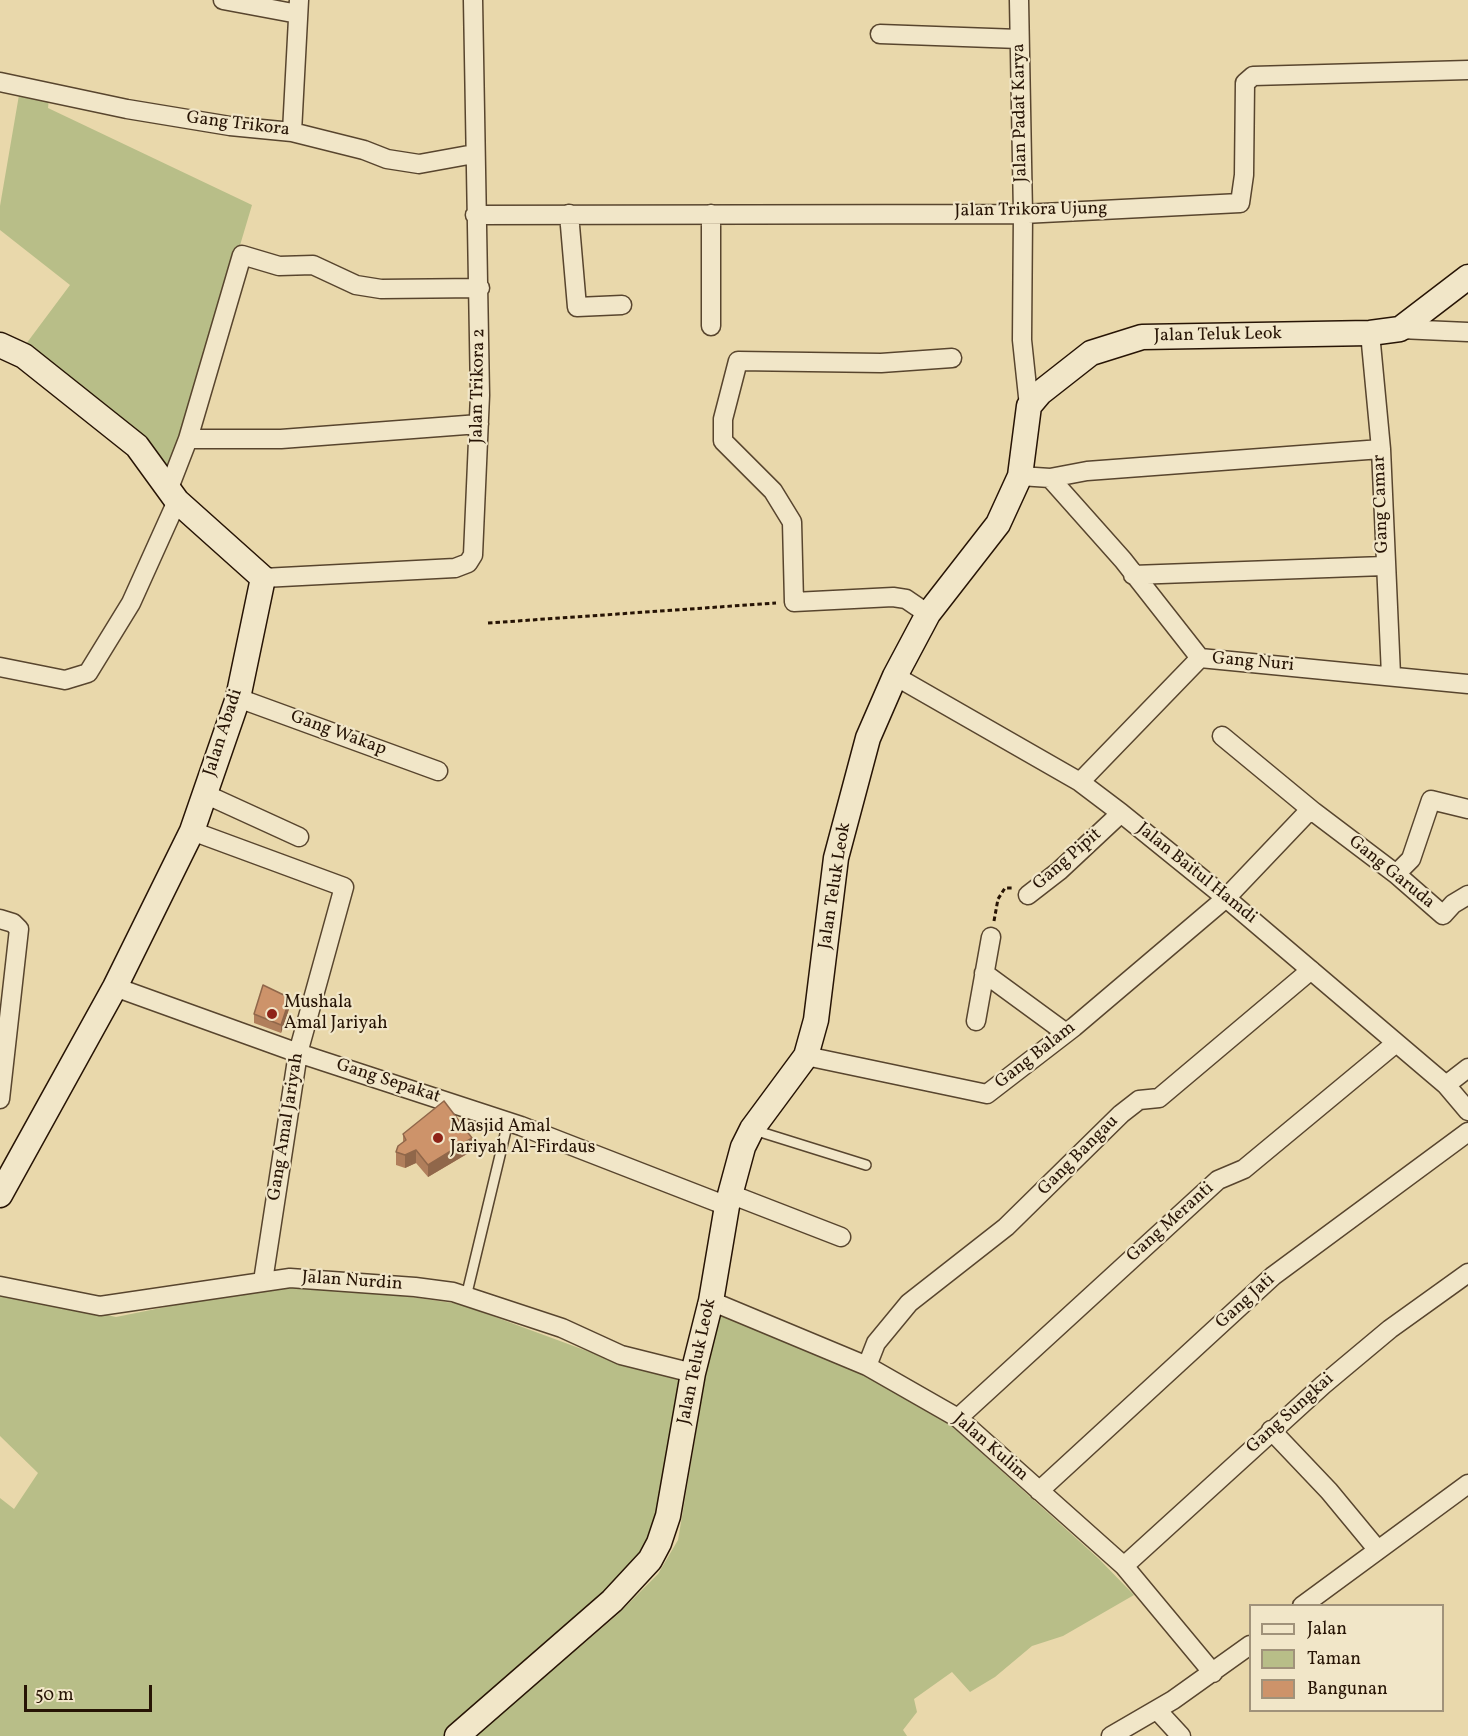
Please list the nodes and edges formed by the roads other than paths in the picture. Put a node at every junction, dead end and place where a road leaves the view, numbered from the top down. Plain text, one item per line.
1 (223, 0) edge
2 (473, 0) edge
3 (1019, 0) edge
4 (298, 7) edge
5 (880, 34) dead end
6 (1019, 39) junction
7 (1468, 70) edge
8 (0, 82) edge
9 (292, 132) junction
10 (474, 154) junction
11 (475, 214) junction
12 (569, 214) junction
13 (711, 214) junction
14 (1023, 214) junction
15 (1468, 277) edge
16 (480, 288) junction
17 (622, 305) dead end
18 (711, 326) dead end
19 (1400, 329) junction
20 (1468, 332) edge
21 (1370, 333) junction
22 (0, 345) edge
23 (952, 358) dead end
24 (1029, 406) junction
25 (479, 424) junction
26 (188, 439) junction
27 (1381, 449) junction
28 (1020, 476) junction
29 (1050, 478) junction
30 (173, 495) junction
31 (1384, 566) junction
32 (1133, 575) junction
33 (263, 578) junction
34 (928, 614) junction
35 (1200, 658) junction
36 (0, 667) edge
37 (1391, 675) junction
38 (895, 676) junction
39 (1468, 684) edge
40 (238, 698) junction
41 (1222, 736) dead end
42 (438, 771) dead end
43 (1080, 782) junction
44 (205, 794) junction
45 (1468, 809) edge
46 (1314, 812) junction
47 (1121, 813) junction
48 (192, 831) junction
49 (299, 837) dead end
50 (1396, 874) junction
51 (1028, 895) road end
52 (1468, 895) edge
53 (1226, 898) junction
54 (0, 919) edge
55 (991, 937) road end
56 (1311, 970) junction
57 (984, 973) junction
58 (115, 987) junction
59 (976, 1021) dead end
60 (1066, 1033) junction
61 (1396, 1043) junction
62 (298, 1053) junction
63 (806, 1056) junction
64 (1468, 1068) edge
65 (1446, 1085) junction
66 (0, 1099) edge
67 (1468, 1111) edge
68 (508, 1122) junction
69 (752, 1129) junction
70 (1468, 1132) edge
71 (866, 1165) dead end
72 (0, 1195) edge
73 (729, 1200) junction
74 (841, 1237) dead end
75 (1468, 1273) edge
76 (263, 1281) junction
77 (0, 1286) edge
78 (466, 1296) junction
79 (711, 1301) junction
80 (867, 1366) junction
81 (693, 1373) junction
82 (958, 1418) junction
83 (1271, 1430) junction
84 (1468, 1484) edge
85 (1039, 1491) junction
86 (1377, 1550) junction
87 (1124, 1566) junction
88 (1303, 1604) edge
89 (1249, 1646) edge
90 (1213, 1673) junction
91 (1157, 1710) junction
92 (457, 1736) edge
93 (1111, 1736) edge
94 (1181, 1736) edge

1 - 4 street
2 - 10 street, Jalan Trikora 2
3 - 6 street, Jalan Padat Karya
4 - 9 street
5 - 6 street
6 - 14 street, Jalan Padat Karya
7 - 14 street, Jalan Trikora Ujung
8 - 9 street, Gang Trikora
9 - 10 street, Gang Trikora
10 - 11 street, Jalan Trikora 2
11 - 12 street, Jalan Trikora Ujung
11 - 16 street, Jalan Trikora 2
12 - 13 street, Jalan Trikora Ujung
12 - 17 street
13 - 14 street, Jalan Trikora Ujung
13 - 18 street
14 - 24 street, Jalan Padat Karya
15 - 19 street, Jalan Teluk Leok
16 - 25 street, Jalan Trikora 2
16 - 26 street
19 - 20 street
19 - 21 street, Jalan Teluk Leok
21 - 24 street, Jalan Teluk Leok
21 - 27 street, Gang Camar
22 - 30 street
23 - 34 street
24 - 28 street, Jalan Teluk Leok
25 - 26 street
25 - 33 street, Jalan Trikora 2
26 - 30 street
27 - 29 street
27 - 31 street, Gang Camar
28 - 29 street
28 - 34 street, Jalan Teluk Leok
29 - 32 street, Gang Nuri
30 - 33 street
30 - 36 street
31 - 32 street
31 - 37 street, Gang Camar
32 - 35 street, Gang Nuri
33 - 40 street, Jalan Abadi
34 - 38 street, Jalan Teluk Leok
35 - 37 street, Gang Nuri
35 - 43 street
37 - 39 street, Gang Nuri
38 - 43 street, Jalan Baitul Hamdi
38 - 63 street, Jalan Teluk Leok
40 - 42 street, Gang Wakap
40 - 44 street, Jalan Abadi
41 - 46 street, Gang Garuda
43 - 47 street, Jalan Baitul Hamdi
44 - 48 street, Jalan Abadi
44 - 49 street
45 - 50 street
46 - 50 street, Gang Garuda
46 - 53 street
47 - 51 street, Gang Pipit
47 - 53 street, Jalan Baitul Hamdi
48 - 58 street, Jalan Abadi
48 - 62 street, Gang Amal Jariyah
50 - 52 street, Gang Garuda
53 - 56 street, Jalan Baitul Hamdi
53 - 60 street, Gang Balam
54 - 66 street
55 - 57 street
56 - 61 street, Jalan Baitul Hamdi
56 - 80 street, Gang Bangau
57 - 59 street
57 - 60 street
58 - 62 street, Gang Sepakat
58 - 72 street, Jalan Abadi
60 - 63 street, Gang Balam
61 - 65 street, Jalan Baitul Hamdi
61 - 82 street, Gang Meranti
62 - 68 street, Gang Sepakat
62 - 76 street, Gang Amal Jariyah
63 - 69 street, Jalan Teluk Leok
64 - 65 street
65 - 67 street, Jalan Baitul Hamdi
68 - 73 street, Gang Sepakat
68 - 78 lane
69 - 71 lane
69 - 73 street, Jalan Teluk Leok
70 - 85 street, Gang Jati
73 - 74 street, Gang Sepakat
73 - 79 street, Jalan Teluk Leok
75 - 83 street, Gang Sungkai
76 - 77 street, Jalan Nurdin
76 - 78 street, Jalan Nurdin
78 - 81 street, Jalan Nurdin
79 - 80 street, Jalan Kulim
79 - 81 street, Jalan Teluk Leok
80 - 82 street, Jalan Kulim
81 - 92 street, Jalan Teluk Leok
82 - 85 street, Jalan Kulim
83 - 86 street
83 - 87 street, Gang Sungkai
84 - 86 street
85 - 87 street, Jalan Kulim
86 - 88 street
87 - 90 street, Jalan Kulim
89 - 90 street
90 - 91 street
91 - 93 street
91 - 94 street

